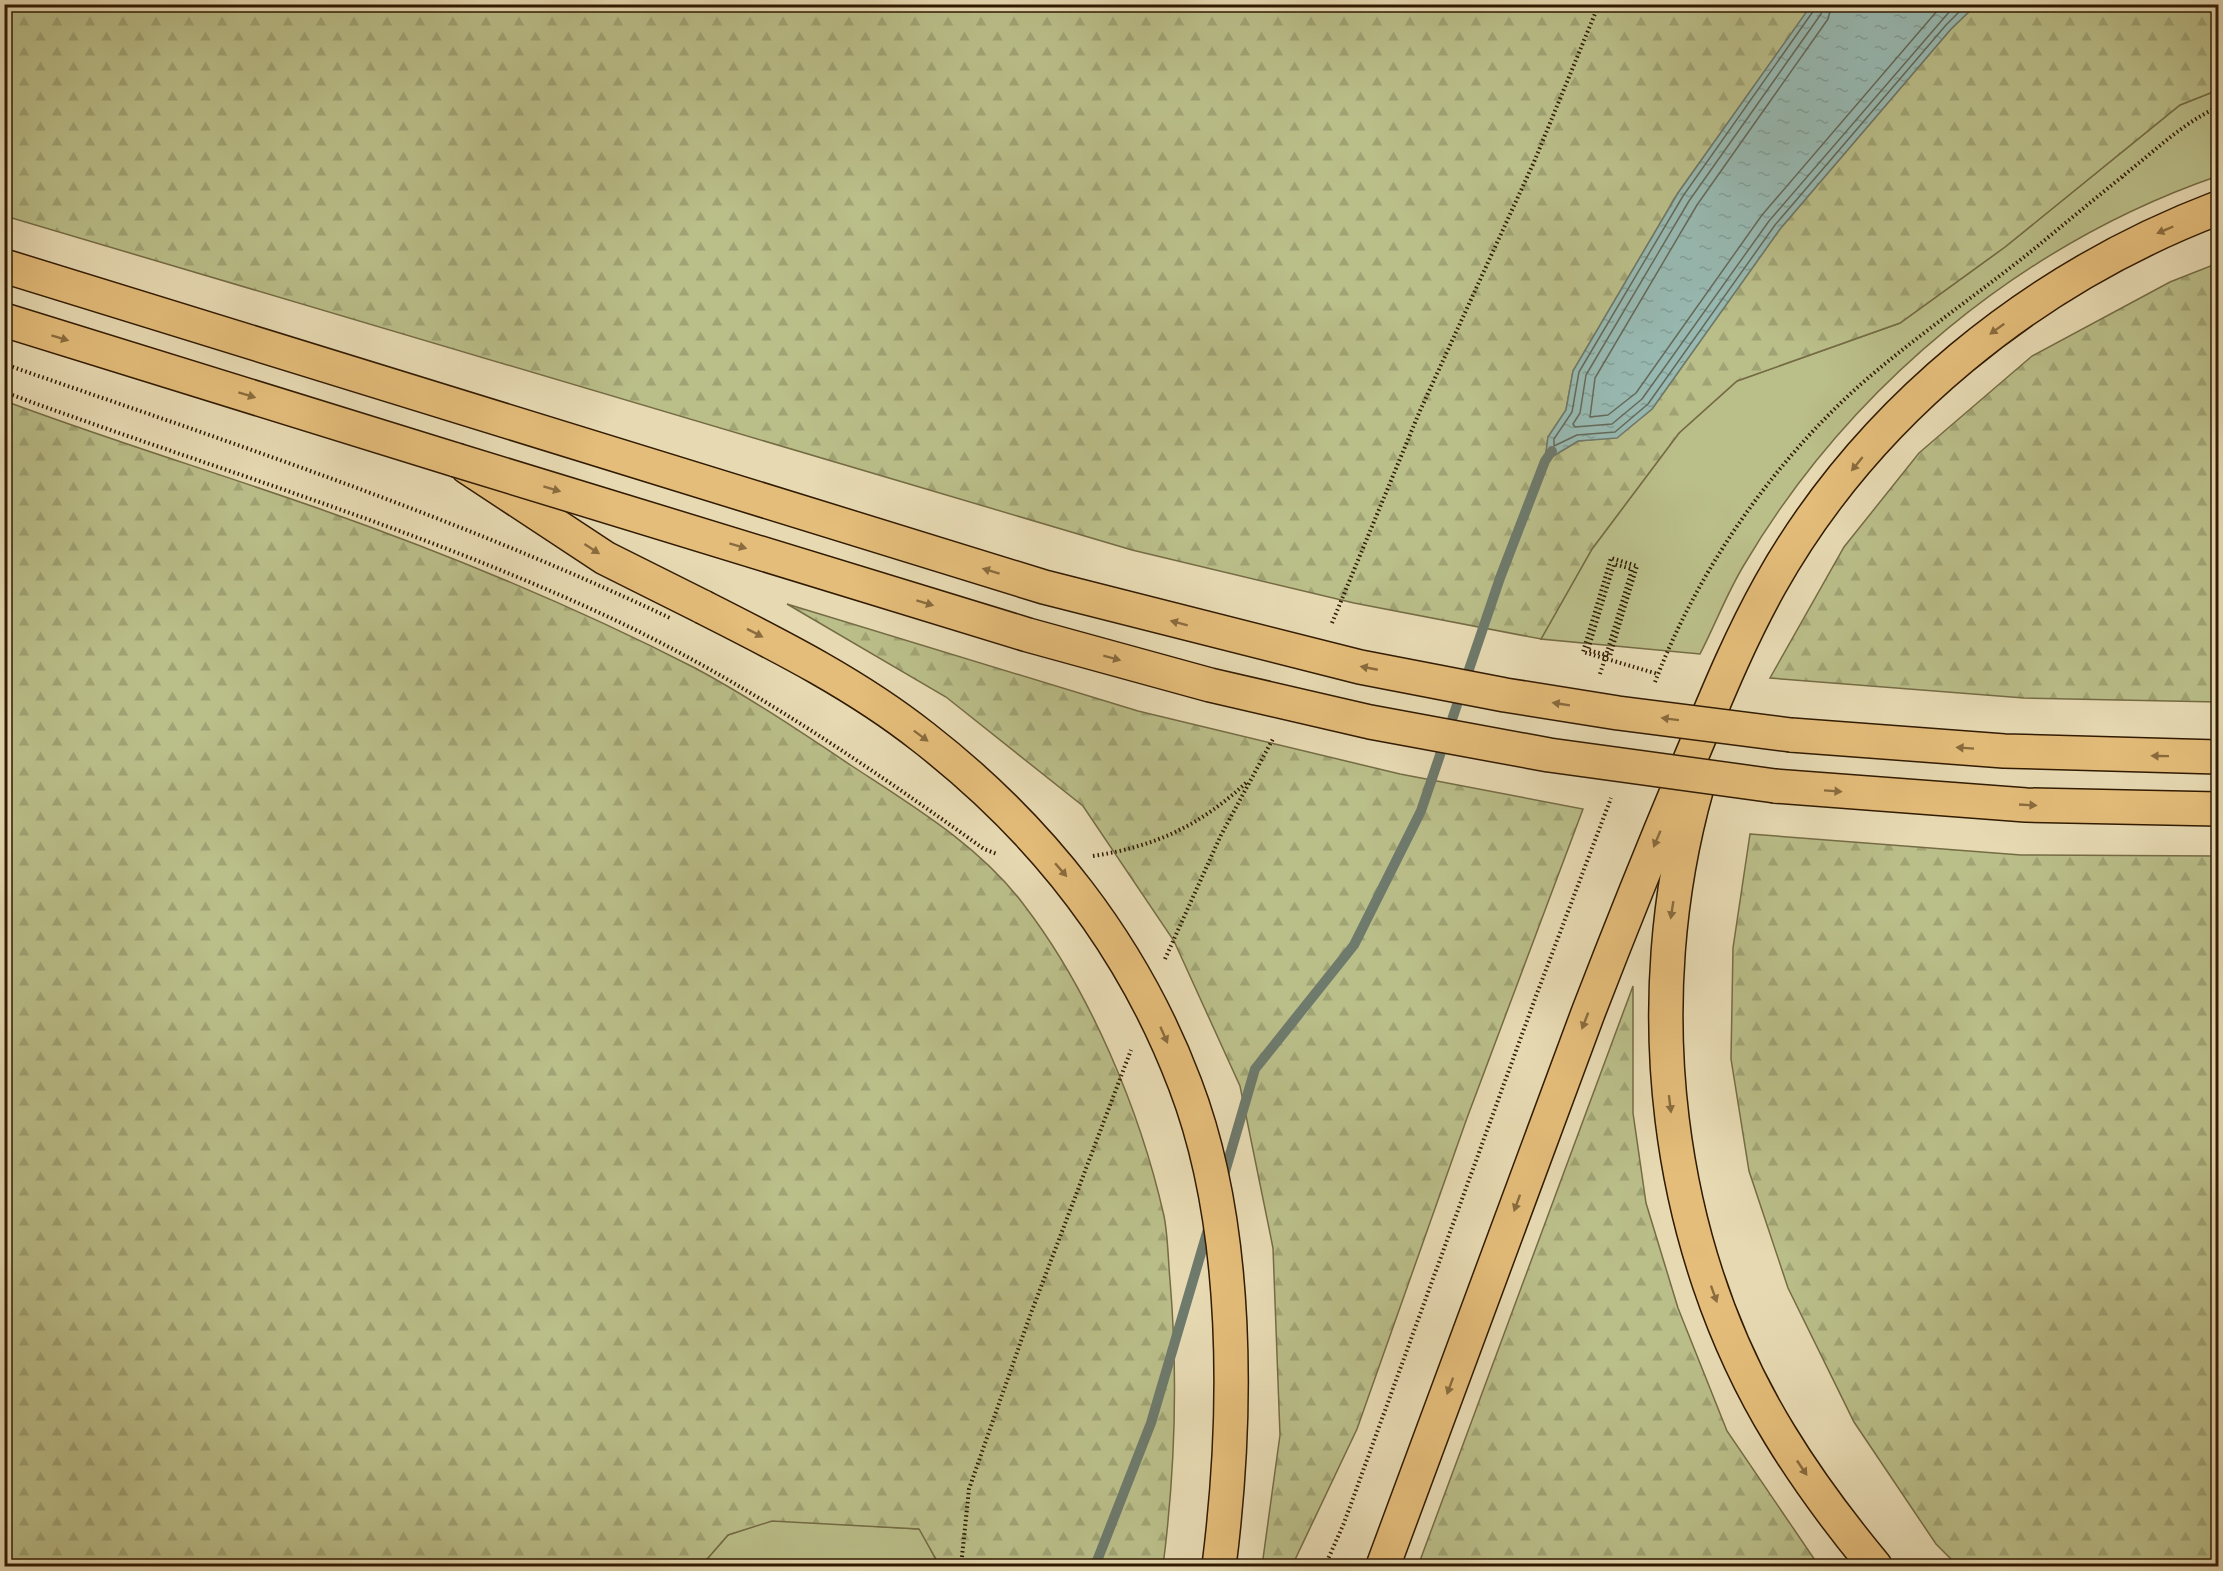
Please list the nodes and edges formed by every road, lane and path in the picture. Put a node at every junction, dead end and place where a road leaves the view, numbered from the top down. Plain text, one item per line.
1 (1599, 4) edge
2 (2218, 208) edge
3 (4, 266) edge
4 (4, 320) edge
5 (4, 364) edge
6 (4, 392) edge
7 (456, 460) junction
8 (676, 621) dead end
9 (1330, 627) dead end
10 (1736, 650) junction
11 (1600, 675) dead end
12 (1654, 686) dead end
13 (1278, 730) dead end
14 (2218, 757) edge
15 (1251, 779) junction
16 (1612, 796) dead end
17 (2218, 809) edge
18 (1000, 856) dead end
19 (1085, 857) dead end
20 (1165, 961) dead end
21 (1133, 1045) dead end
22 (961, 1566) edge
23 (1219, 1566) edge
24 (1325, 1566) edge
25 (1383, 1566) edge
26 (1875, 1566) edge

1 - 9 path
2 -> 10 main road
14 -> 3 main road, bridge
4 -> 7 main road
5 - 8 path, bridge
6 - 18 path
7 -> 17 main road, bridge
7 -> 23 main road, bridge
10 -> 25 main road
10 -> 26 main road
11 - 12 path, bridge
13 - 15 path
15 - 19 path
15 - 20 path
16 - 24 path
21 - 22 path

